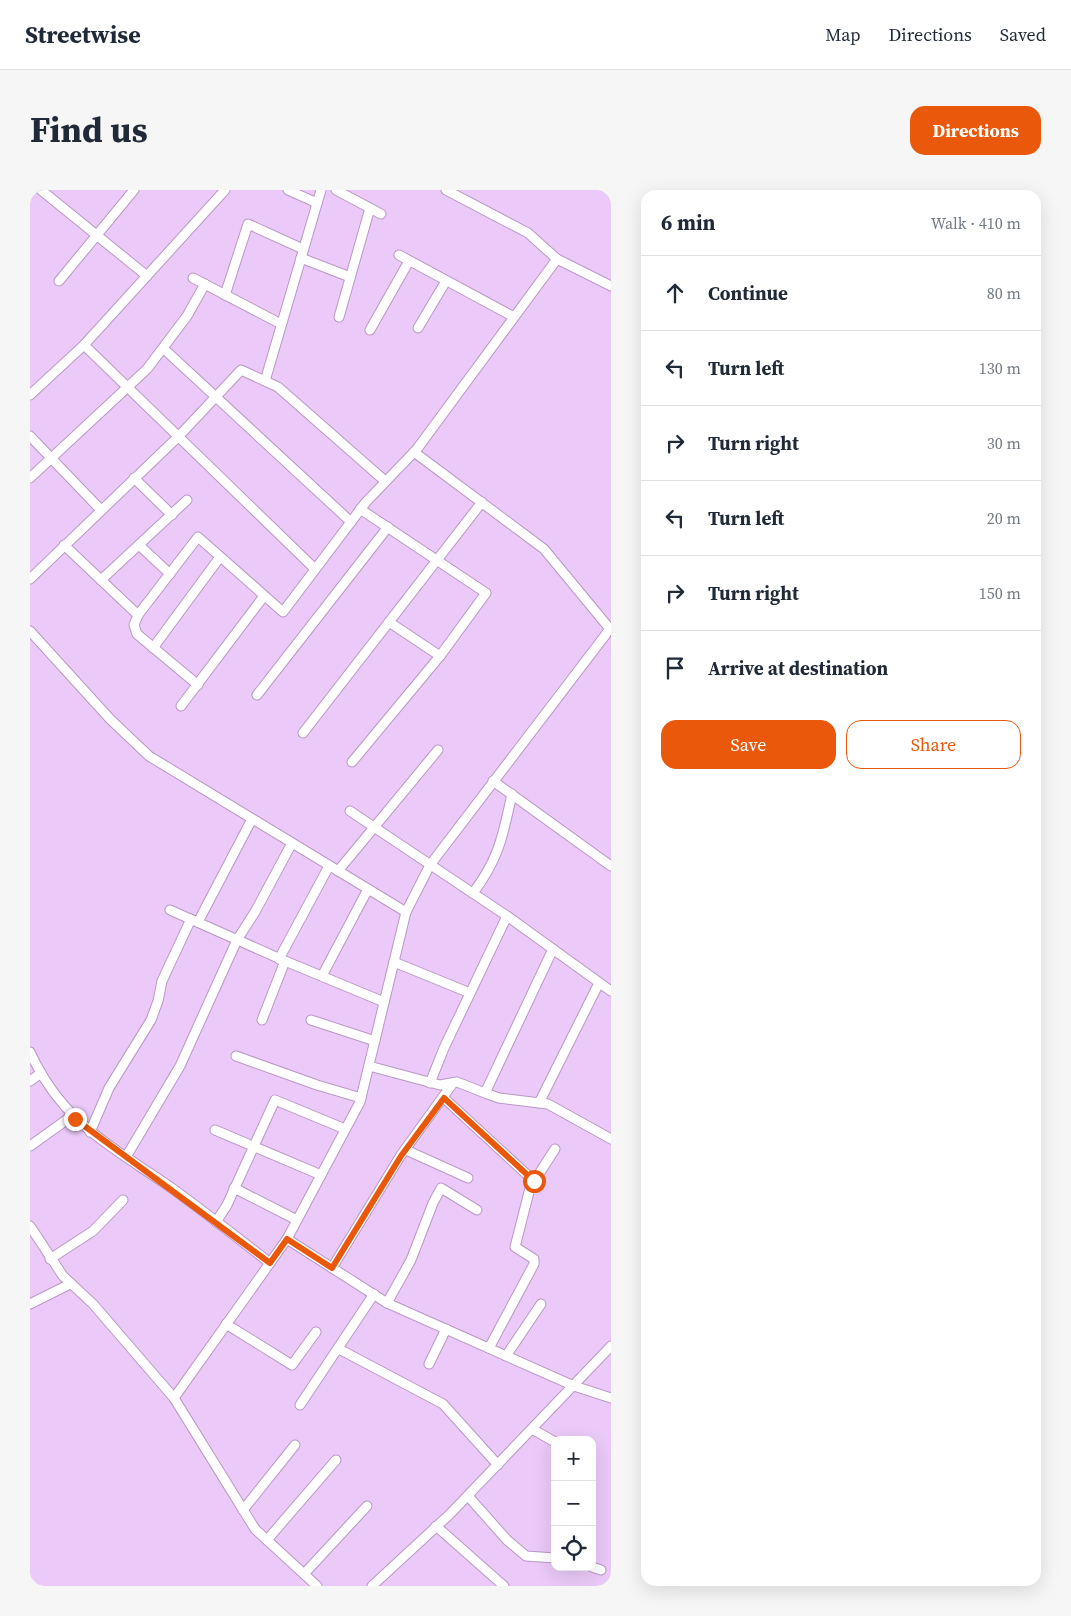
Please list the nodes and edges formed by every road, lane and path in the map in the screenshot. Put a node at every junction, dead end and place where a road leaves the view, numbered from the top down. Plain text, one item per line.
1 (41, 190) edge
2 (134, 190) edge
3 (225, 190) edge
4 (288, 190) edge
5 (321, 190) edge
6 (336, 190) edge
7 (446, 190) edge
8 (317, 202) junction
9 (370, 208) junction
10 (381, 214) dead end
11 (96, 234) junction
12 (302, 254) junction
13 (399, 256) dead end
14 (557, 259) junction
15 (409, 261) junction
16 (148, 276) junction
17 (350, 277) junction
18 (193, 278) dead end
19 (59, 281) dead end
20 (446, 281) junction
21 (205, 284) junction
22 (611, 286) edge
23 (225, 295) junction
24 (338, 317) dead end
25 (514, 318) junction
26 (281, 324) junction
27 (418, 328) dead end
28 (370, 330) dead end
29 (84, 345) junction
30 (164, 349) junction
31 (264, 381) junction
32 (128, 387) junction
33 (30, 395) edge
34 (216, 397) junction
35 (30, 436) edge
36 (179, 436) junction
37 (414, 452) junction
38 (51, 459) junction
39 (30, 478) edge
40 (134, 478) junction
41 (385, 481) junction
42 (188, 500) dead end
43 (482, 502) junction
44 (360, 509) junction
45 (101, 510) junction
46 (172, 515) junction
47 (351, 522) junction
48 (388, 527) junction
49 (64, 545) junction
50 (139, 545) junction
51 (220, 557) junction
52 (437, 560) junction
53 (316, 569) junction
54 (170, 574) junction
55 (30, 579) edge
56 (100, 580) junction
57 (264, 596) junction
58 (138, 615) junction
59 (389, 622) junction
60 (610, 630) edge
61 (30, 632) edge
62 (153, 648) junction
63 (440, 656) junction
64 (198, 685) junction
65 (257, 695) dead end
66 (181, 706) dead end
67 (303, 733) dead end
68 (438, 750) dead end
69 (352, 762) dead end
70 (493, 781) junction
71 (512, 794) junction
72 (350, 812) dead end
73 (252, 819) junction
74 (374, 828) junction
75 (292, 843) junction
76 (430, 865) junction
77 (329, 866) junction
78 (611, 866) edge
79 (338, 871) junction
80 (368, 889) junction
81 (473, 893) junction
82 (170, 910) dead end
83 (406, 912) junction
84 (507, 916) junction
85 (194, 921) junction
86 (237, 940) junction
87 (552, 949) junction
88 (282, 960) junction
89 (394, 962) junction
90 (322, 976) junction
91 (599, 983) junction
92 (611, 992) edge
93 (470, 993) junction
94 (384, 1002) junction
95 (262, 1020) dead end
96 (311, 1020) dead end
97 (375, 1041) junction
98 (30, 1052) edge
99 (236, 1056) dead end
100 (368, 1066) junction
101 (41, 1073) junction
102 (30, 1080) edge
103 (430, 1083) junction
104 (453, 1083) junction
105 (485, 1093) junction
106 (361, 1098) junction
107 (444, 1098) junction
108 (539, 1103) junction
109 (72, 1116) junction
110 (215, 1130) dead end
111 (345, 1130) junction
112 (90, 1132) junction
113 (611, 1139) edge
114 (30, 1146) edge
115 (253, 1146) junction
116 (555, 1149) dead end
117 (406, 1150) junction
118 (126, 1157) junction
119 (321, 1174) junction
120 (468, 1178) dead end
121 (534, 1181) junction
122 (234, 1188) junction
123 (123, 1200) dead end
124 (478, 1210) dead end
125 (297, 1220) junction
126 (216, 1222) junction
127 (30, 1226) edge
128 (287, 1239) junction
129 (50, 1259) junction
130 (270, 1263) junction
131 (332, 1268) junction
132 (70, 1284) junction
133 (374, 1294) junction
134 (387, 1303) junction
135 (30, 1304) edge
136 (541, 1304) dead end
137 (226, 1324) junction
138 (446, 1329) junction
139 (316, 1332) dead end
140 (611, 1346) edge
141 (490, 1348) junction
142 (339, 1349) junction
143 (506, 1356) junction
144 (430, 1364) dead end
145 (574, 1386) junction
146 (174, 1398) junction
147 (611, 1398) edge
148 (300, 1405) dead end
149 (532, 1430) junction
150 (551, 1440) edge
151 (295, 1445) dead end
152 (336, 1460) dead end
153 (498, 1465) junction
154 (468, 1496) junction
155 (368, 1506) dead end
156 (243, 1510) junction
157 (436, 1526) junction
158 (267, 1540) junction
159 (551, 1558) edge
160 (304, 1574) junction
161 (317, 1586) edge
162 (372, 1586) edge
163 (504, 1586) edge

1 - 11 street
2 - 11 street
3 - 16 street
4 - 8 street
5 - 8 street
6 - 9 street
7 - 14 street
8 - 12 street
9 - 10 street
9 - 17 street
11 - 16 street
11 - 19 street
12 - 17 street
12 - 23 street
12 - 26 street
13 - 15 street
14 - 22 street
14 - 25 street
15 - 20 street
15 - 28 street
16 - 29 street
17 - 24 street
18 - 21 street
20 - 25 street
20 - 27 street
21 - 23 street
21 - 30 street
23 - 26 street
25 - 37 street
26 - 31 street
29 - 32 street
29 - 33 street
30 - 32 street
30 - 34 street
31 - 34 street
31 - 41 street
32 - 36 street
32 - 38 street
34 - 36 street
34 - 47 street
35 - 38 street
36 - 40 street
36 - 53 street
37 - 41 street
37 - 43 street
38 - 39 street
38 - 45 street
40 - 45 street
40 - 46 street
41 - 44 street
42 - 46 street
43 - 52 street
43 - 60 street
44 - 47 street
44 - 48 street
45 - 49 street
46 - 50 street
47 - 53 street
48 - 52 street
48 - 65 street
49 - 55 street
49 - 56 street
50 - 54 street
50 - 56 street
51 - 54 street
51 - 57 street
51 - 62 street
52 - 59 street
52 - 63 street
53 - 57 street
54 - 58 street
56 - 58 street
57 - 64 street
58 - 62 street
59 - 63 street
59 - 67 street
60 - 70 street
61 - 73 street
62 - 64 street
63 - 69 street
64 - 66 street
68 - 74 street
70 - 71 street
70 - 76 street
71 - 78 street
71 - 81 street
72 - 74 street
73 - 75 street
73 - 85 street
74 - 76 street
74 - 79 street
75 - 77 street
75 - 86 street
76 - 81 street
76 - 83 street
77 - 79 street
77 - 88 street
79 - 80 street
80 - 83 street
80 - 90 street
81 - 84 street
82 - 85 street
83 - 89 street
84 - 87 street
84 - 93 street
85 - 86 street
85 - 112 street
86 - 88 street
86 - 118 street
87 - 91 street
87 - 105 street
88 - 90 street
88 - 95 street
89 - 93 street
89 - 94 street
90 - 94 street
91 - 92 street
91 - 108 street
93 - 103 street
94 - 97 street
96 - 97 street
97 - 100 street
98 - 101 street
99 - 106 street
100 - 103 street
100 - 106 street
101 - 102 street
101 - 109 street
103 - 104 street
104 - 105 street
104 - 107 street
105 - 108 street
106 - 111 street
107 - 117 street
107 - 121 street
108 - 113 street
109 - 112 street
109 - 114 street
110 - 115 street
111 - 115 street
111 - 119 street
112 - 118 street
115 - 119 street
115 - 122 street
116 - 121 street
117 - 120 street
117 - 131 street
118 - 126 street
119 - 125 street
121 - 141 street
122 - 125 street
122 - 126 street
123 - 129 street
124 - 134 street
125 - 128 street
126 - 130 street
127 - 129 street
128 - 130 street
128 - 131 street
129 - 132 street
130 - 137 street
131 - 133 street
132 - 135 street
132 - 146 street
133 - 134 street
133 - 142 street
134 - 138 street
136 - 143 street
137 - 139 street
137 - 146 street
138 - 141 street
138 - 144 street
140 - 145 street
141 - 143 street
142 - 148 street
142 - 153 street
143 - 145 street
145 - 147 street
145 - 149 street
146 - 156 street
149 - 150 street
149 - 153 street
151 - 156 street
152 - 158 street
153 - 154 street
154 - 157 street
154 - 159 street
155 - 160 street
156 - 158 street
157 - 162 street
157 - 163 street
158 - 160 street
160 - 161 street

